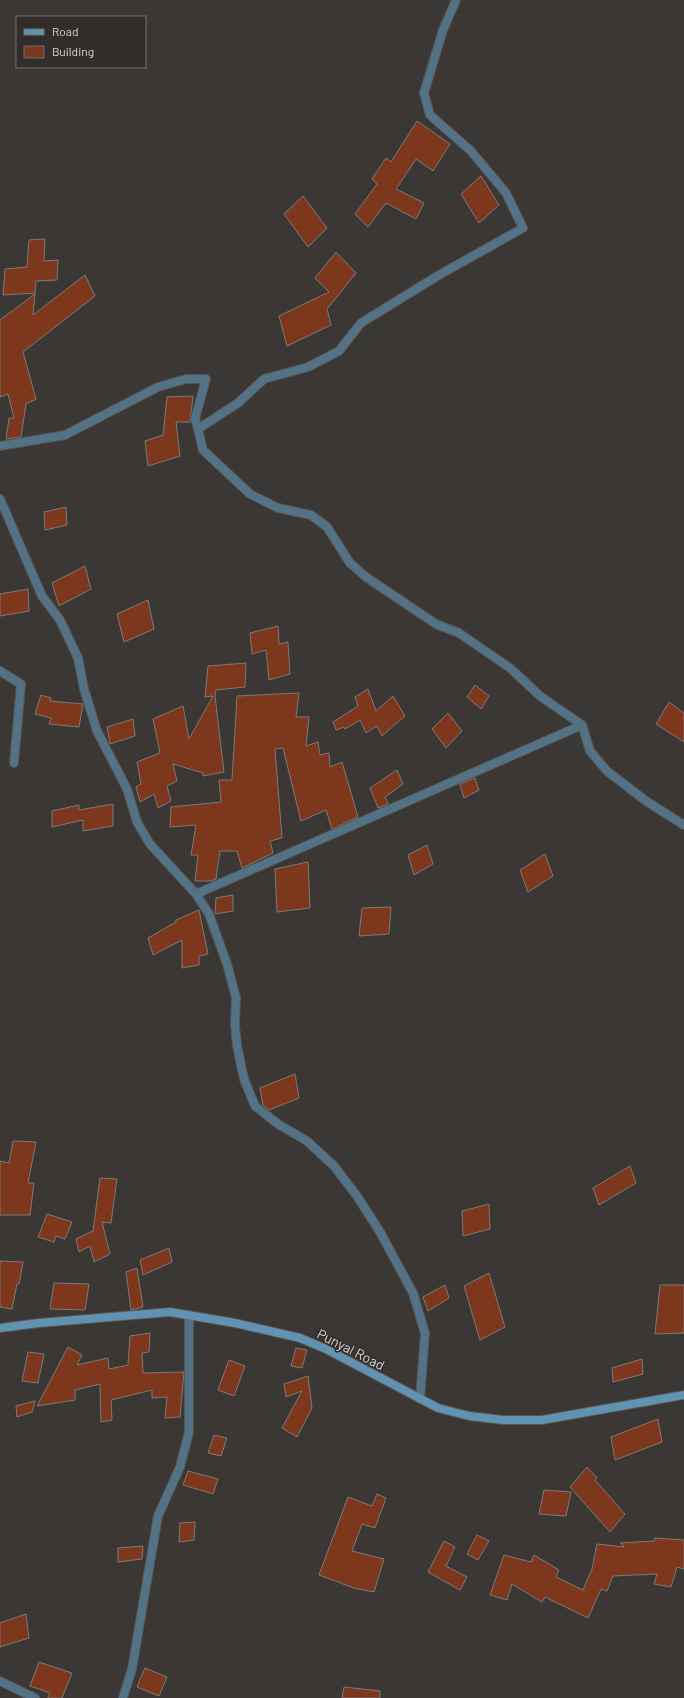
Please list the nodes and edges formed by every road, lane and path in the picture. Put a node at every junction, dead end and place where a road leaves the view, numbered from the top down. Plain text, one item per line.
1 (456, 0) edge
2 (198, 429) junction
3 (0, 446) edge
4 (0, 499) edge
5 (0, 671) edge
6 (582, 725) junction
7 (14, 763) dead end
8 (684, 825) edge
9 (196, 894) junction
10 (189, 1315) junction
11 (0, 1328) edge
12 (684, 1395) edge
13 (420, 1399) junction
14 (0, 1681) edge
15 (20, 1695) edge
16 (35, 1698) edge
17 (123, 1698) edge

1 - 2 street
2 - 3 street
2 - 6 street
4 - 9 street
5 - 7 street
6 - 8 street
6 - 9 street
9 - 13 street
10 - 11 main road, Punyal Road
10 - 13 main road, Punyal Road
10 - 17 street
12 - 13 main road, Punyal Road
14 - 15 street
15 - 16 street

